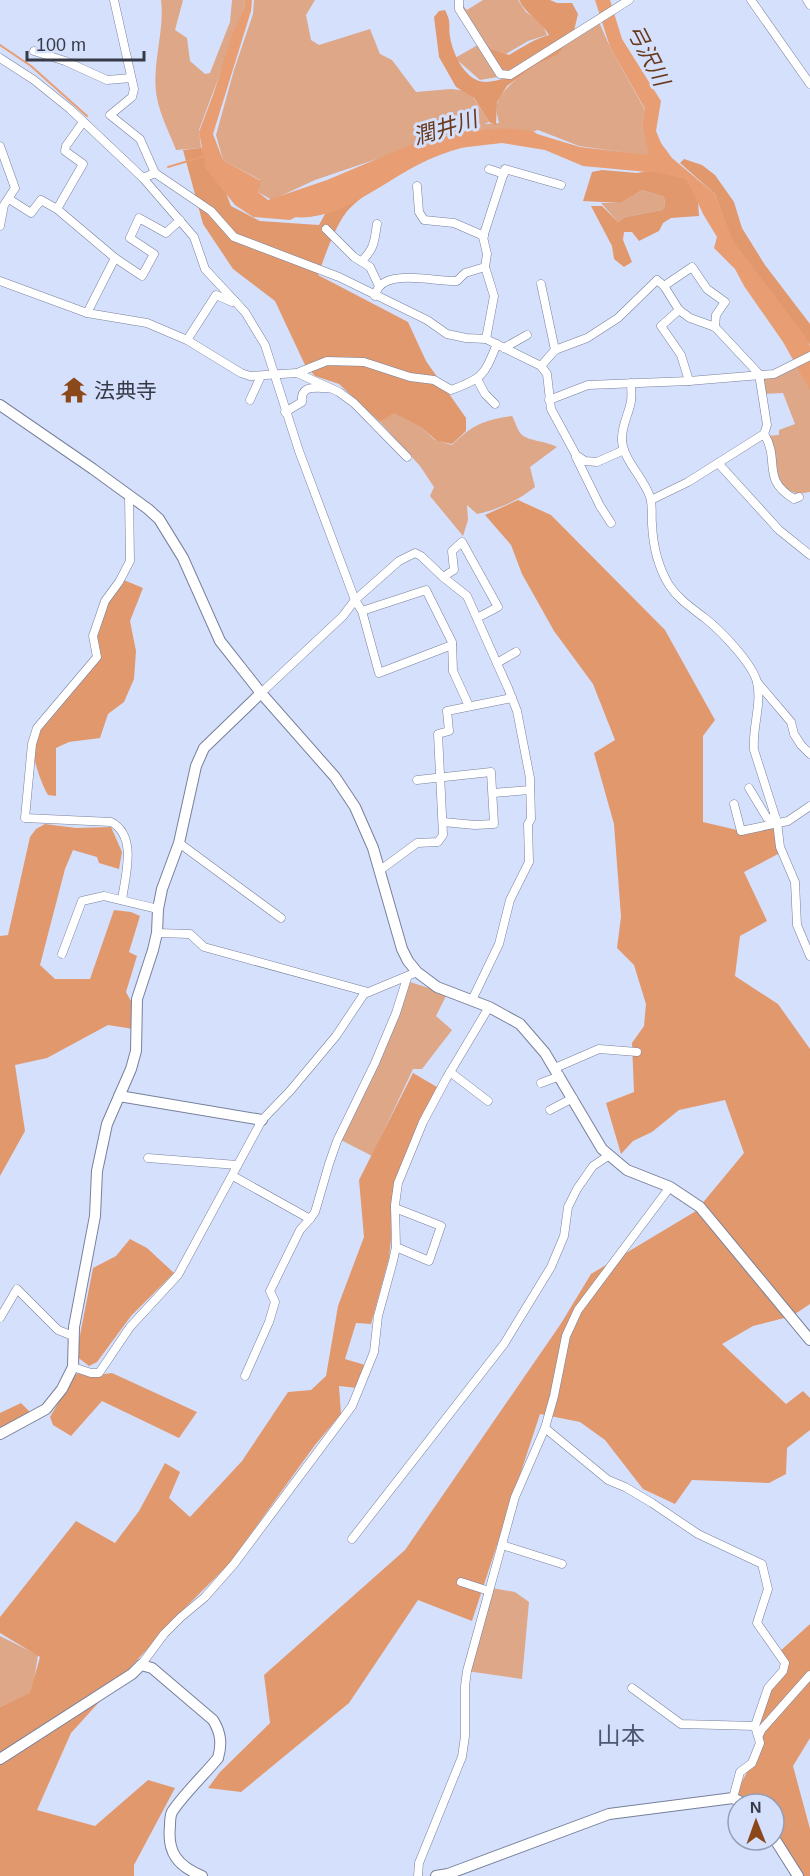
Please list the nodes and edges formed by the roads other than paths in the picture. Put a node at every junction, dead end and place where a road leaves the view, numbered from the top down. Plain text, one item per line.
1 (114, 0) edge
2 (459, 0) edge
3 (630, 0) edge
4 (751, 0) edge
5 (807, 0) edge
6 (810, 5) edge
7 (34, 51) dead end
8 (0, 58) edge
9 (131, 78) junction
10 (810, 84) edge
11 (83, 122) junction
12 (0, 146) edge
13 (489, 169) dead end
14 (155, 173) junction
15 (504, 174) junction
16 (143, 178) junction
17 (417, 186) dead end
18 (561, 186) dead end
19 (9, 199) junction
20 (57, 209) junction
21 (180, 220) junction
22 (377, 224) dead end
23 (0, 226) edge
24 (326, 229) dead end
25 (484, 236) junction
26 (115, 258) junction
27 (362, 261) junction
28 (485, 267) junction
29 (0, 282) edge
30 (541, 284) dead end
31 (379, 286) junction
32 (664, 286) junction
33 (375, 296) junction
34 (236, 301) junction
35 (680, 310) junction
36 (87, 313) junction
37 (715, 327) junction
38 (527, 335) dead end
39 (486, 339) junction
40 (187, 340) junction
41 (501, 346) junction
42 (555, 350) junction
43 (810, 356) edge
44 (541, 366) junction
45 (297, 372) junction
46 (759, 374) junction
47 (274, 375) junction
48 (261, 376) junction
49 (477, 379) junction
50 (689, 381) junction
51 (631, 383) junction
52 (331, 389) junction
53 (250, 400) dead end
54 (549, 400) junction
55 (495, 404) dead end
56 (0, 405) edge
57 (285, 411) junction
58 (764, 434) junction
59 (624, 450) junction
60 (576, 455) junction
61 (406, 457) dead end
62 (718, 463) junction
63 (129, 495) junction
64 (799, 497) dead end
65 (651, 500) junction
66 (611, 523) dead end
67 (810, 555) edge
68 (443, 577) junction
69 (356, 600) junction
70 (362, 611) junction
71 (477, 618) junction
72 (452, 645) junction
73 (516, 652) dead end
74 (497, 663) junction
75 (757, 682) junction
76 (261, 693) junction
77 (512, 698) junction
78 (469, 706) junction
79 (810, 754) edge
80 (440, 779) junction
81 (417, 780) dead end
82 (749, 788) dead end
83 (530, 790) junction
84 (493, 793) junction
85 (734, 804) dead end
86 (810, 806) edge
87 (776, 821) junction
88 (443, 822) junction
89 (179, 843) junction
90 (379, 871) junction
91 (122, 900) junction
92 (158, 909) junction
93 (281, 918) dead end
94 (156, 933) junction
95 (62, 954) dead end
96 (810, 956) edge
97 (412, 975) junction
98 (368, 992) junction
99 (472, 1000) junction
100 (489, 1007) junction
101 (637, 1052) dead end
102 (450, 1072) junction
103 (558, 1072) junction
104 (541, 1083) dead end
105 (119, 1096) junction
106 (573, 1098) junction
107 (488, 1101) dead end
108 (550, 1110) dead end
109 (262, 1120) junction
110 (608, 1156) junction
111 (148, 1158) dead end
112 (237, 1165) junction
113 (233, 1176) junction
114 (670, 1187) junction
115 (395, 1208) junction
116 (310, 1219) junction
117 (396, 1247) junction
118 (0, 1318) edge
119 (73, 1336) junction
120 (810, 1340) edge
121 (73, 1367) junction
122 (245, 1376) dead end
123 (545, 1428) junction
124 (0, 1434) edge
125 (352, 1539) dead end
126 (502, 1545) junction
127 (562, 1564) dead end
128 (461, 1581) dead end
129 (489, 1591) junction
130 (141, 1665) junction
131 (810, 1675) edge
132 (632, 1688) dead end
133 (755, 1726) junction
134 (759, 1735) junction
135 (0, 1759) edge
136 (735, 1792) edge
137 (726, 1799) edge
138 (783, 1852) edge
139 (202, 1876) edge
140 (418, 1876) edge
141 (436, 1876) edge
142 (798, 1876) edge

1 - 9 street
2 - 3 street
4 - 10 street
5 - 6 street
7 - 9 street
8 - 11 street
9 - 14 street
11 - 16 street
11 - 20 street
12 - 19 street
13 - 15 street
14 - 16 street
14 - 33 street
15 - 18 street
15 - 25 street
16 - 21 street
17 - 25 street
19 - 20 street
19 - 23 street
20 - 26 street
21 - 26 street
21 - 34 street
22 - 27 street
24 - 27 street
25 - 28 street
26 - 36 street
27 - 31 street
28 - 31 street
28 - 39 street
29 - 36 street
30 - 42 street
31 - 33 street
32 - 35 street
32 - 37 street
32 - 42 street
33 - 39 street
34 - 40 street
34 - 47 street
35 - 37 street
35 - 50 street
36 - 40 street
37 - 46 street
38 - 41 street
39 - 41 street
40 - 48 street
41 - 44 street
41 - 49 street
42 - 44 street
43 - 46 street
44 - 54 street
45 - 47 street
45 - 49 street
45 - 52 street
46 - 50 street
46 - 58 street
47 - 48 street
47 - 57 street
48 - 53 street
49 - 55 street
50 - 51 street
51 - 54 street
51 - 59 street
52 - 57 street
52 - 61 street
54 - 60 street
56 - 63 street
57 - 69 street
58 - 62 street
58 - 64 street
59 - 60 street
59 - 65 street
60 - 66 street
62 - 65 street
62 - 67 street
63 - 76 street
63 - 91 street
65 - 75 street
68 - 69 street
68 - 71 street
68 - 71 street
69 - 70 street
69 - 76 street
70 - 72 street
70 - 72 street
71 - 74 street
72 - 78 street
73 - 74 street
74 - 77 street
75 - 79 street
75 - 87 street
76 - 89 street
76 - 90 street
77 - 78 street
77 - 83 street
78 - 80 street
80 - 81 street
80 - 84 street
80 - 88 street
82 - 87 street
83 - 84 street
83 - 99 street
84 - 88 street
85 - 87 street
86 - 87 street
87 - 96 street
88 - 90 street
89 - 92 street
89 - 93 street
90 - 97 street
91 - 92 street
91 - 95 street
92 - 94 street
94 - 98 street
94 - 105 street
97 - 98 street
97 - 99 street
97 - 116 street
98 - 109 street
99 - 100 street
100 - 102 street
100 - 103 street
101 - 103 street
102 - 107 street
102 - 115 street
103 - 104 street
103 - 106 street
105 - 109 street
105 - 119 street
106 - 108 street
106 - 110 street
109 - 112 street
110 - 114 street
110 - 125 street
111 - 112 street
112 - 113 street
113 - 116 street
113 - 121 street
114 - 120 street
114 - 123 street
115 - 117 street
115 - 117 street
116 - 122 street
117 - 130 street
118 - 119 street
119 - 121 street
121 - 124 street
123 - 126 street
123 - 133 street
126 - 127 street
126 - 129 street
128 - 129 street
129 - 140 street
130 - 135 street
130 - 139 street
131 - 134 street
132 - 133 street
133 - 134 street
134 - 136 street
137 - 141 street
138 - 142 street

